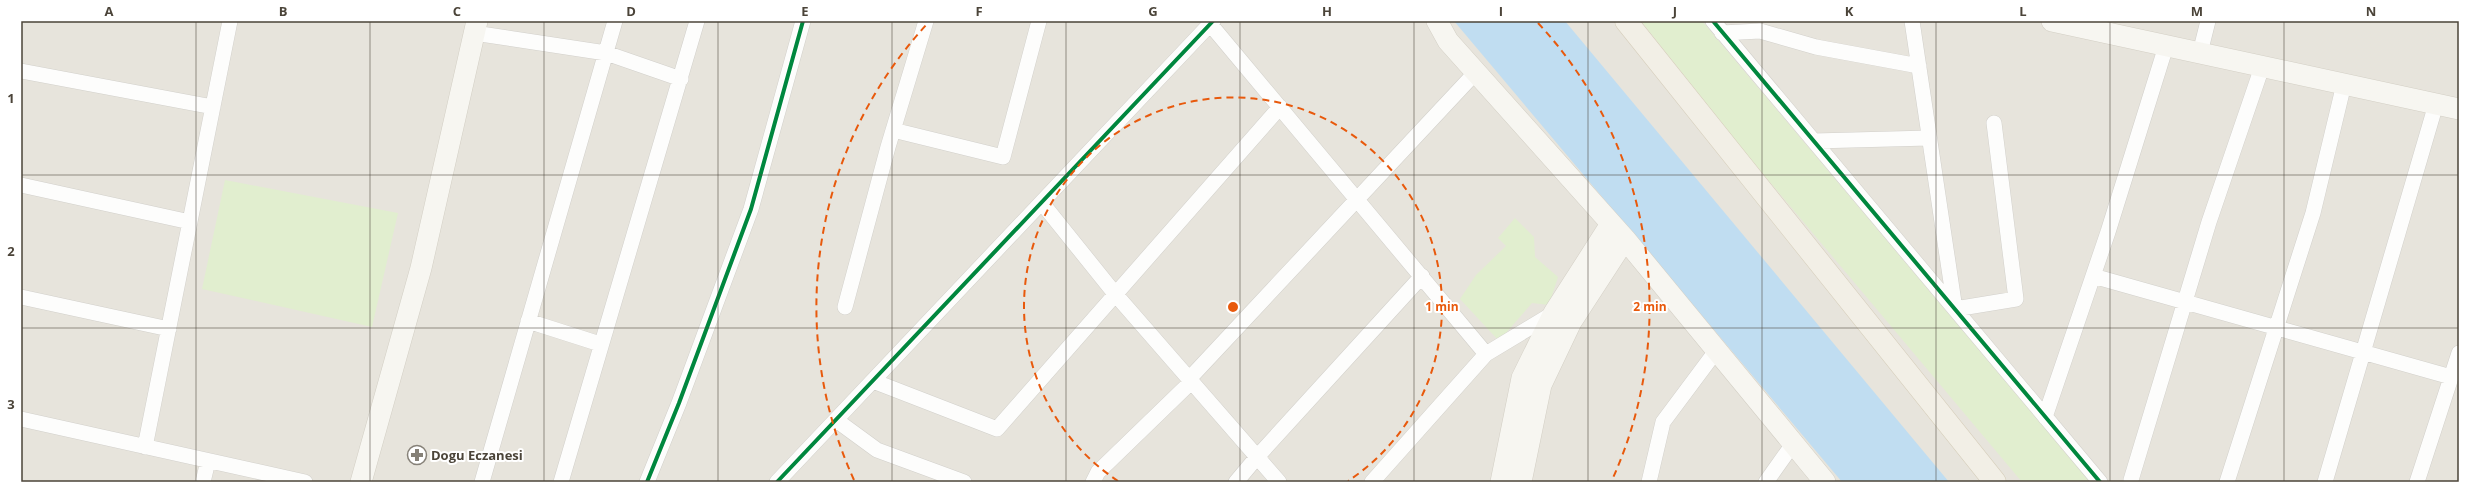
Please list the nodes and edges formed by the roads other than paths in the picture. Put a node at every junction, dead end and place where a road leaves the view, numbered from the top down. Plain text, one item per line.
1 (230, 21) edge
2 (615, 21) edge
3 (697, 21) edge
4 (803, 21) edge
5 (926, 21) edge
6 (1039, 21) edge
7 (1420, 21) edge
8 (1437, 21) edge
9 (1626, 21) edge
10 (1912, 21) edge
11 (2052, 21) edge
12 (2208, 21) edge
13 (1211, 23) edge
14 (475, 27) edge
15 (1718, 27) edge
16 (2115, 28) edge
17 (1448, 40) junction
18 (2166, 46) junction
19 (606, 53) junction
20 (2200, 53) junction
21 (1919, 66) junction
22 (2262, 67) junction
23 (21, 71) edge
24 (1476, 72) junction
25 (681, 79) junction
26 (2344, 84) junction
27 (2436, 104) junction
28 (213, 107) junction
29 (1280, 107) junction
30 (2459, 110) edge
31 (1994, 123) dead end
32 (894, 130) junction
33 (1930, 138) junction
34 (1814, 141) junction
35 (21, 185) edge
36 (1357, 199) junction
37 (1042, 203) junction
38 (190, 222) junction
39 (1618, 232) junction
40 (1422, 276) junction
41 (2093, 276) junction
42 (1116, 295) junction
43 (21, 297) edge
44 (2185, 302) junction
45 (845, 307) dead end
46 (1955, 309) junction
47 (1554, 313) junction
48 (528, 321) junction
49 (169, 329) junction
50 (2276, 329) junction
51 (600, 344) junction
52 (1716, 351) junction
53 (2363, 352) junction
54 (2459, 353) edge
55 (1486, 354) junction
56 (2451, 377) junction
57 (874, 381) junction
58 (1190, 381) junction
59 (2045, 417) junction
60 (21, 420) edge
61 (836, 420) junction
62 (1793, 444) junction
63 (145, 447) junction
64 (1257, 457) junction
65 (208, 461) junction
66 (779, 481) edge
67 (2133, 481) edge
68 (204, 482) edge
69 (305, 482) edge
70 (361, 482) edge
71 (482, 482) edge
72 (561, 482) edge
73 (647, 482) edge
74 (964, 482) edge
75 (1093, 482) edge
76 (1236, 482) edge
77 (1279, 482) edge
78 (1372, 482) edge
79 (1501, 482) edge
80 (1521, 482) edge
81 (1649, 482) edge
82 (1766, 482) edge
83 (1825, 482) edge
84 (1995, 482) edge
85 (2100, 482) edge
86 (2227, 482) edge
87 (2325, 482) edge
88 (2417, 482) edge

1 - 28 street
2 - 19 street
3 - 25 street
4 - 73 street
5 - 32 street
6 - 32 street
7 - 17 main road
8 - 17 main road
9 - 84 main road
10 - 21 street
11 - 16 main road
12 - 20 street
13 - 29 street
13 - 37 street
14 - 19 street
14 - 70 main road
15 - 21 street
15 - 34 street
16 - 18 main road
17 - 24 main road
18 - 20 main road
18 - 41 street
19 - 25 street
19 - 48 street
20 - 22 main road
21 - 33 street
22 - 26 main road
22 - 44 street
23 - 28 street
24 - 36 street
24 - 39 main road
25 - 51 street
26 - 27 main road
26 - 50 street
27 - 30 main road
27 - 53 street
28 - 38 street
29 - 36 street
29 - 42 street
31 - 46 street
32 - 45 street
33 - 34 street
33 - 46 street
34 - 46 street
35 - 38 street
36 - 40 street
36 - 58 street
37 - 42 street
37 - 57 street
38 - 49 street
39 - 47 main road
39 - 52 main road
39 - 80 main road
40 - 55 street
40 - 64 street
41 - 44 street
41 - 59 street
42 - 57 street
42 - 58 street
43 - 49 street
44 - 50 street
44 - 67 street
46 - 59 street
47 - 55 street
47 - 79 main road
48 - 51 street
48 - 71 street
49 - 63 street
50 - 53 street
50 - 86 street
51 - 72 street
52 - 62 main road
52 - 81 street
53 - 56 street
53 - 87 street
54 - 56 street
55 - 78 street
56 - 88 street
57 - 61 street
58 - 64 street
58 - 75 street
59 - 85 street
60 - 63 street
61 - 66 street
61 - 74 street
62 - 82 street
62 - 83 main road
63 - 65 street
64 - 76 street
64 - 77 street
65 - 68 street
65 - 69 street

